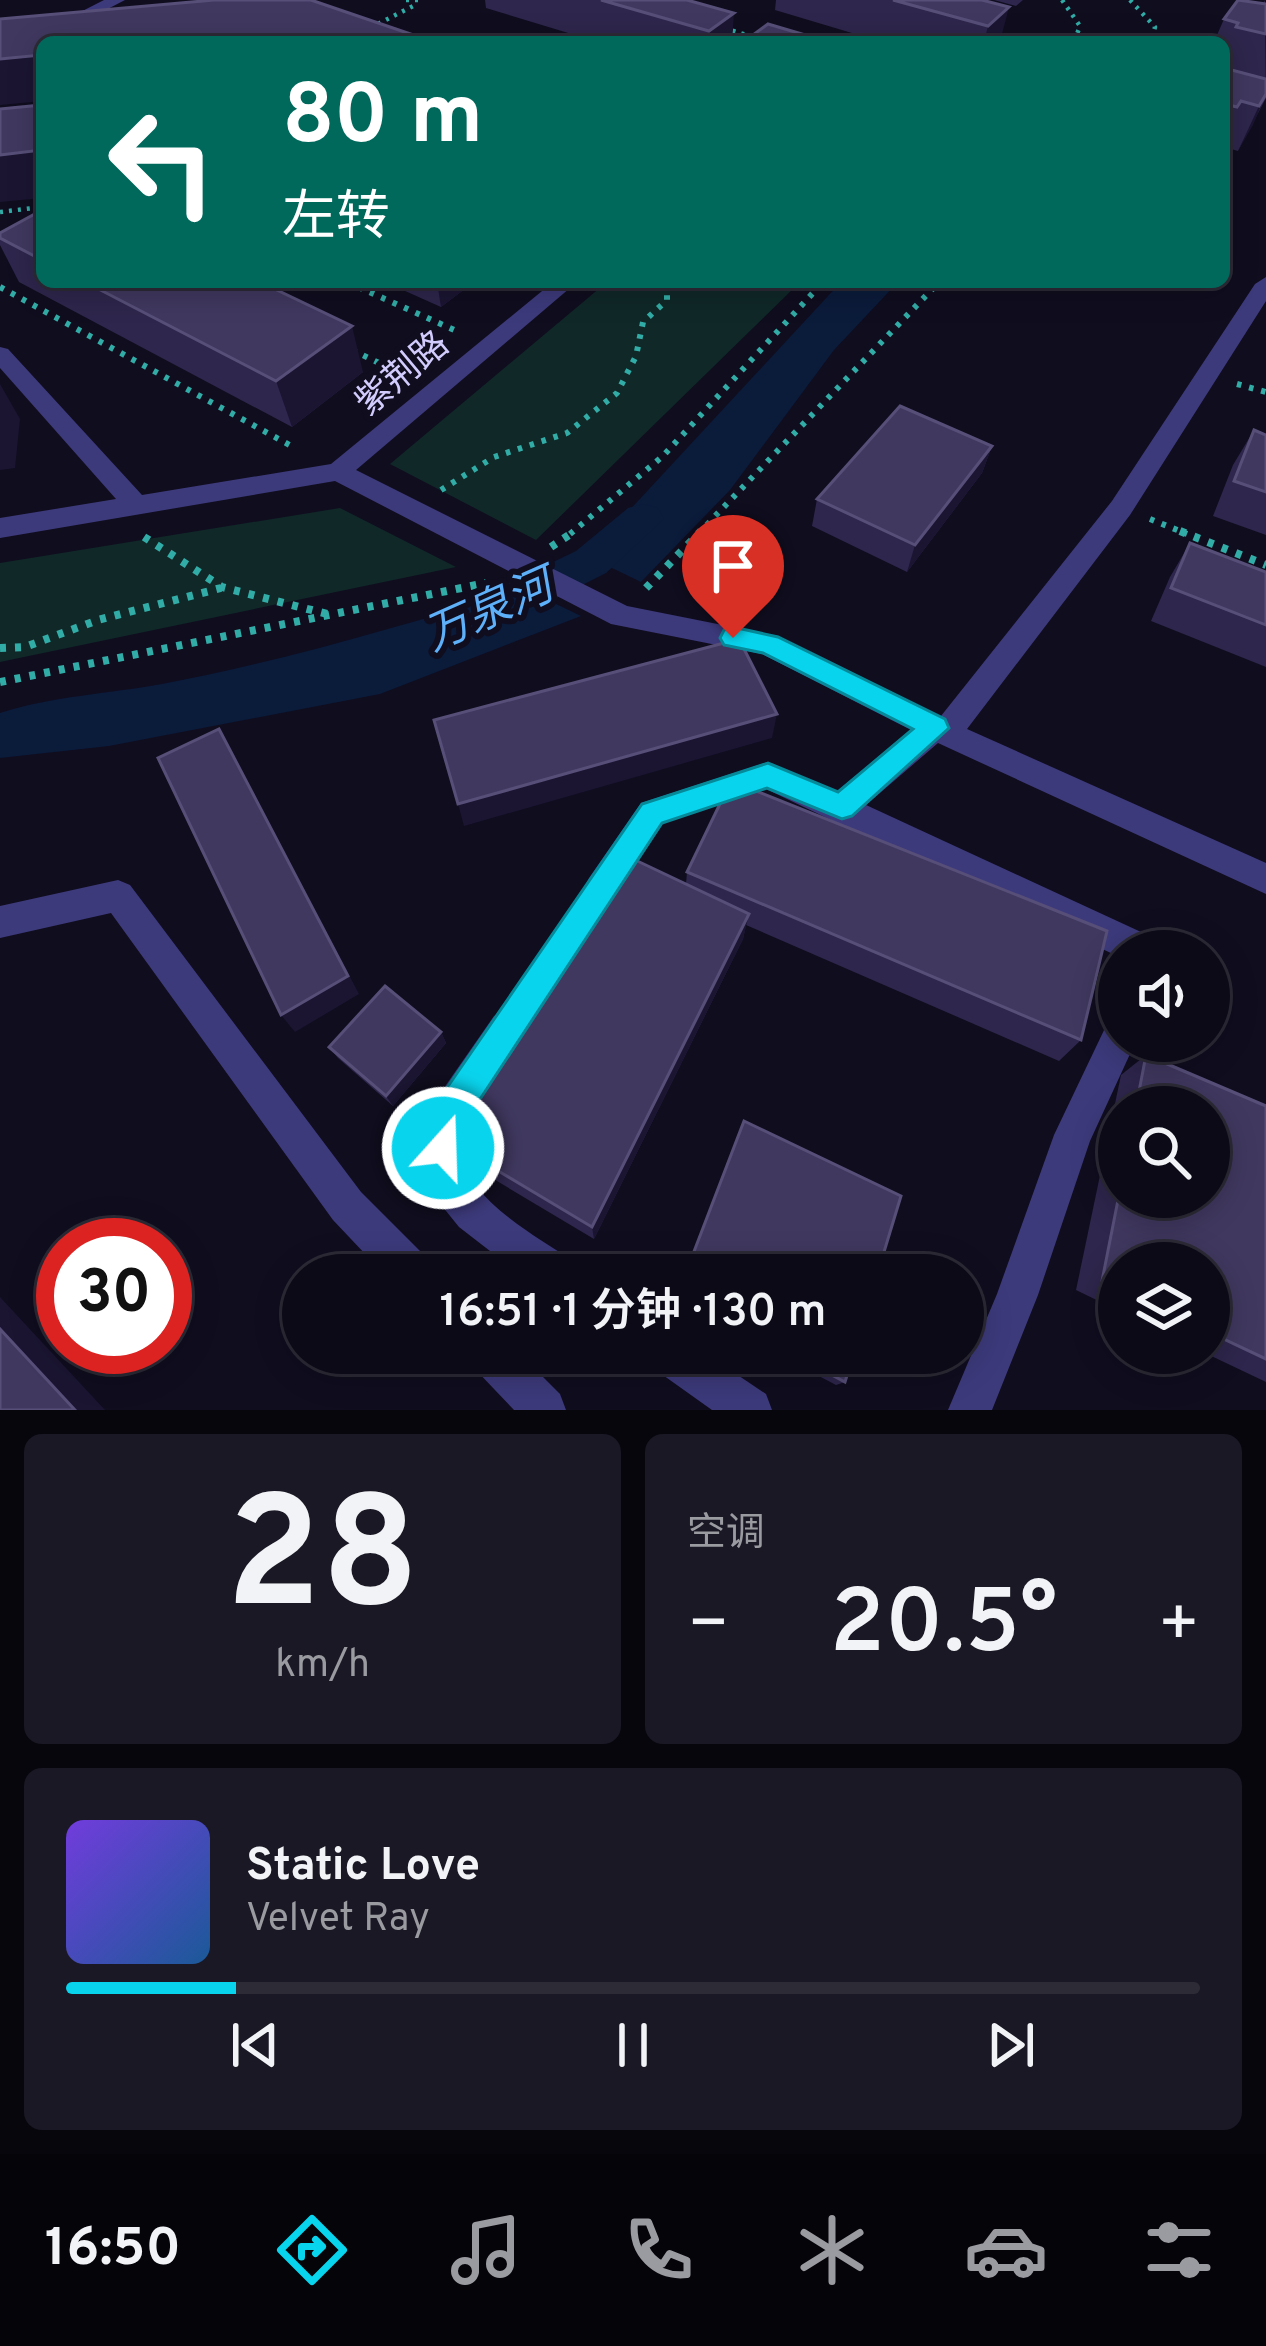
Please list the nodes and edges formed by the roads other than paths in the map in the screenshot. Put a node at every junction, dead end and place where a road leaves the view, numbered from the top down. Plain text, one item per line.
1 (117, 0) edge
2 (49, 36) edge
3 (1266, 284) edge
4 (559, 288) edge
5 (0, 354) edge
6 (338, 472) junction
7 (136, 505) junction
8 (0, 528) edge
9 (940, 730) junction
10 (842, 807) junction
11 (1266, 879) edge
12 (587, 910) edge
13 (0, 922) edge
14 (1100, 930) edge
15 (522, 1007) edge
16 (1108, 1062) edge
17 (394, 1254) edge
18 (527, 1254) edge
19 (509, 1374) edge
20 (698, 1374) edge
21 (544, 1410) edge
22 (750, 1410) edge
23 (970, 1410) edge

1 - 2 street
3 - 9 street
4 - 6 street, 紫荆路
5 - 7 street
6 - 7 street
6 - 9 street
7 - 8 street
9 - 10 street
9 - 11 street
10 - 12 street
10 - 14 street
13 - 17 street
15 - 18 street
16 - 23 street
19 - 21 street
20 - 22 street

